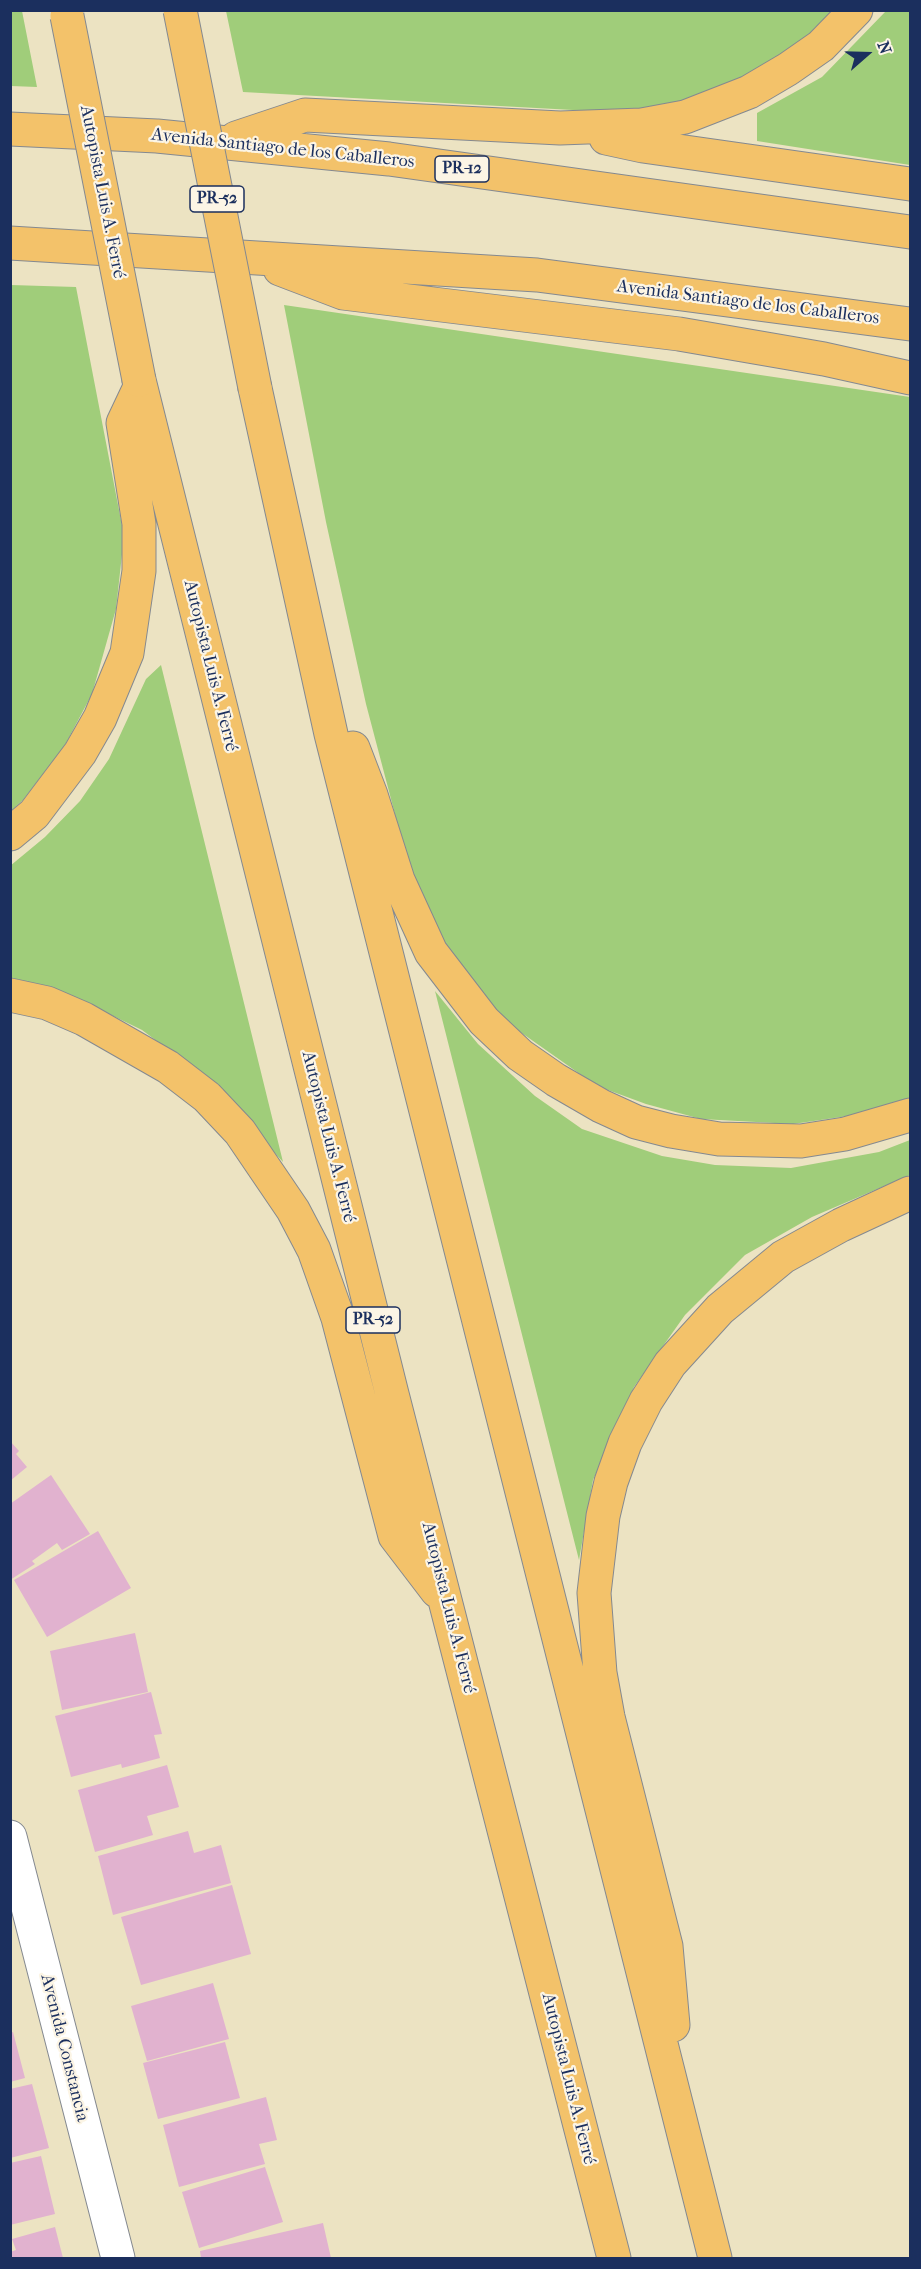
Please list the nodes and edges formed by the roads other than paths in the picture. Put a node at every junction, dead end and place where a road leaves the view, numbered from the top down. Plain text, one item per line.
1 (180, 10) edge
2 (856, 10) edge
3 (67, 13) edge
4 (560, 128) junction
5 (10, 129) edge
6 (222, 142) junction
7 (910, 183) edge
8 (910, 232) edge
9 (25, 243) edge
10 (247, 257) junction
11 (10, 258) edge
12 (910, 324) edge
13 (910, 378) edge
14 (140, 383) junction
15 (311, 642) junction
16 (10, 834) edge
17 (10, 995) edge
18 (910, 1115) edge
19 (910, 1193) edge
20 (447, 1604) junction
21 (10, 1837) edge
22 (682, 2129) junction
23 (118, 2259) edge
24 (614, 2259) edge
25 (715, 2259) edge

1 - 15 highway, PR-52, bridge
2 - 4 highway
3 - 14 highway, Autopista Luis A. Ferré / PR-52, bridge
4 - 6 highway
4 - 7 highway
5 - 6 highway, Avenida Santiago de los Caballeros / PR-12
6 - 8 highway, Avenida Santiago de los Caballeros / PR-12
9 - 10 highway, Avenida Santiago de los Caballeros
9 - 11 highway
10 - 12 highway, Avenida Santiago de los Caballeros
10 - 13 highway
14 - 16 highway
14 - 20 highway, Autopista Luis A. Ferré / PR-52
15 - 18 highway
15 - 22 highway, PR-52
17 - 20 highway
19 - 22 highway
20 - 24 highway, Autopista Luis A. Ferré / PR-52
21 - 23 street, Avenida Constancia
22 - 25 highway, PR-52

